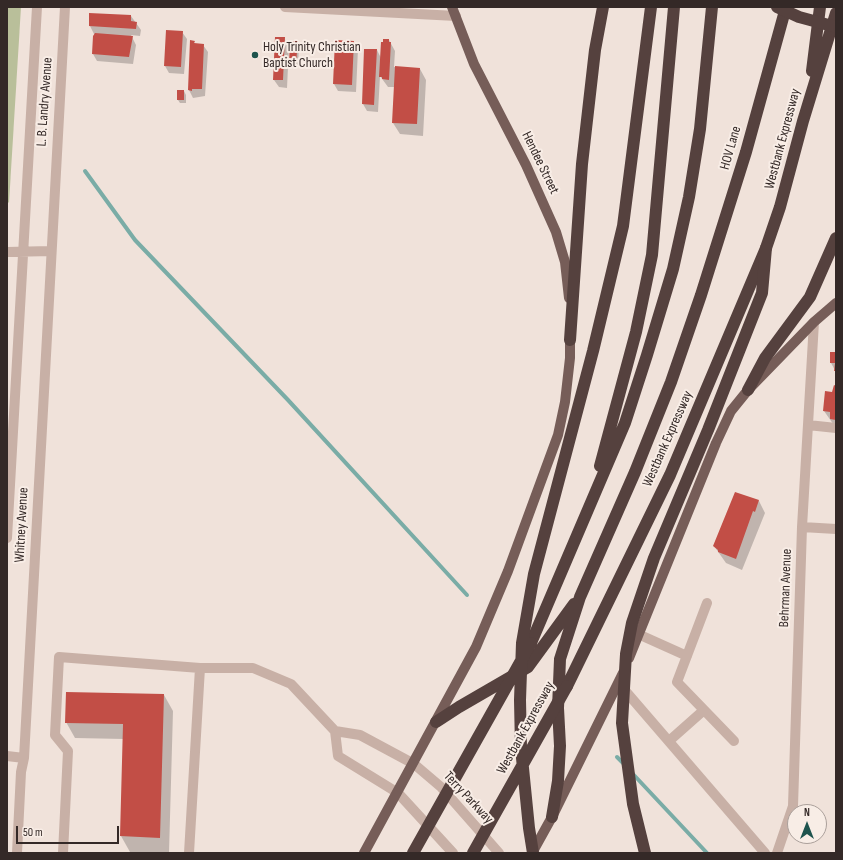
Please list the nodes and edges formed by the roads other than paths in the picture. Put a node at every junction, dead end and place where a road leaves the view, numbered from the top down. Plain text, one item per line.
1 (37, 7) edge
2 (65, 7) edge
3 (285, 7) edge
4 (603, 7) edge
5 (651, 7) edge
6 (674, 7) edge
7 (712, 7) edge
8 (778, 7) edge
9 (786, 7) edge
10 (820, 7) edge
11 (454, 11) edge
12 (836, 13) edge
13 (836, 27) edge
14 (808, 102) junction
15 (27, 176) joint
16 (53, 199) joint
17 (836, 238) edge
18 (766, 248) junction
19 (23, 251) junction
20 (51, 251) junction
21 (7, 252) edge
22 (836, 303) edge
23 (814, 322) junction
24 (570, 340) junction
25 (748, 390) junction
26 (808, 425) junction
27 (836, 428) edge
28 (587, 511) junction
29 (802, 527) junction
30 (836, 530) edge
31 (7, 538) edge
32 (580, 597) junction
33 (707, 603) dead end
34 (638, 634) junction
35 (687, 656) junction
36 (200, 668) junction
37 (619, 684) junction
38 (704, 710) junction
39 (436, 722) junction
40 (335, 731) junction
41 (669, 741) junction
42 (734, 741) dead end
43 (7, 756) edge
44 (24, 758) junction
45 (414, 764) junction
46 (398, 793) junction
47 (552, 817) junction
48 (17, 853) edge
49 (64, 853) edge
50 (189, 853) edge
51 (364, 853) edge
52 (413, 853) edge
53 (454, 853) edge
54 (473, 853) edge
55 (499, 853) edge
56 (533, 853) edge
57 (646, 853) edge
58 (765, 853) edge
59 (777, 853) edge

1 - 15 street, L. B. Landry Avenue
2 - 16 street, L. B. Landry Avenue
3 - 11 street
4 - 24 highway
5 - 56 highway, bridge
6 - 28 highway
7 - 28 highway
8 - 13 highway, bridge
9 - 32 highway, HOV Lane
10 - 14 highway
11 - 24 main road, Hendee Street
12 - 14 highway, Westbank Expressway
14 - 18 highway, Westbank Expressway
15 - 19 street, Whitney Avenue
16 - 20 street, Whitney Avenue
17 - 25 highway
18 - 54 highway, Westbank Expressway, bridge
18 - 57 highway, bridge
19 - 20 street
19 - 21 street
19 - 31 street, Whitney Avenue
20 - 44 street, Whitney Avenue
22 - 23 main road
23 - 25 main road
23 - 26 street, Behrman Avenue
24 - 39 main road
25 - 34 main road
26 - 27 street
26 - 29 street, Behrman Avenue
28 - 52 highway, bridge
29 - 30 street
29 - 59 street, Behrman Avenue
32 - 39 highway
32 - 47 highway
33 - 35 street
34 - 35 street
34 - 37 main road
35 - 38 street
36 - 40 street
36 - 49 street
36 - 50 street
37 - 41 street
37 - 47 main road
38 - 41 street
38 - 42 street
39 - 45 main road
40 - 45 street, Terry Parkway
40 - 46 street
41 - 58 street
43 - 44 street
44 - 48 street, Whitney Avenue
45 - 46 main road
45 - 55 street, Terry Parkway
46 - 51 main road
46 - 53 street
47 - 56 main road

